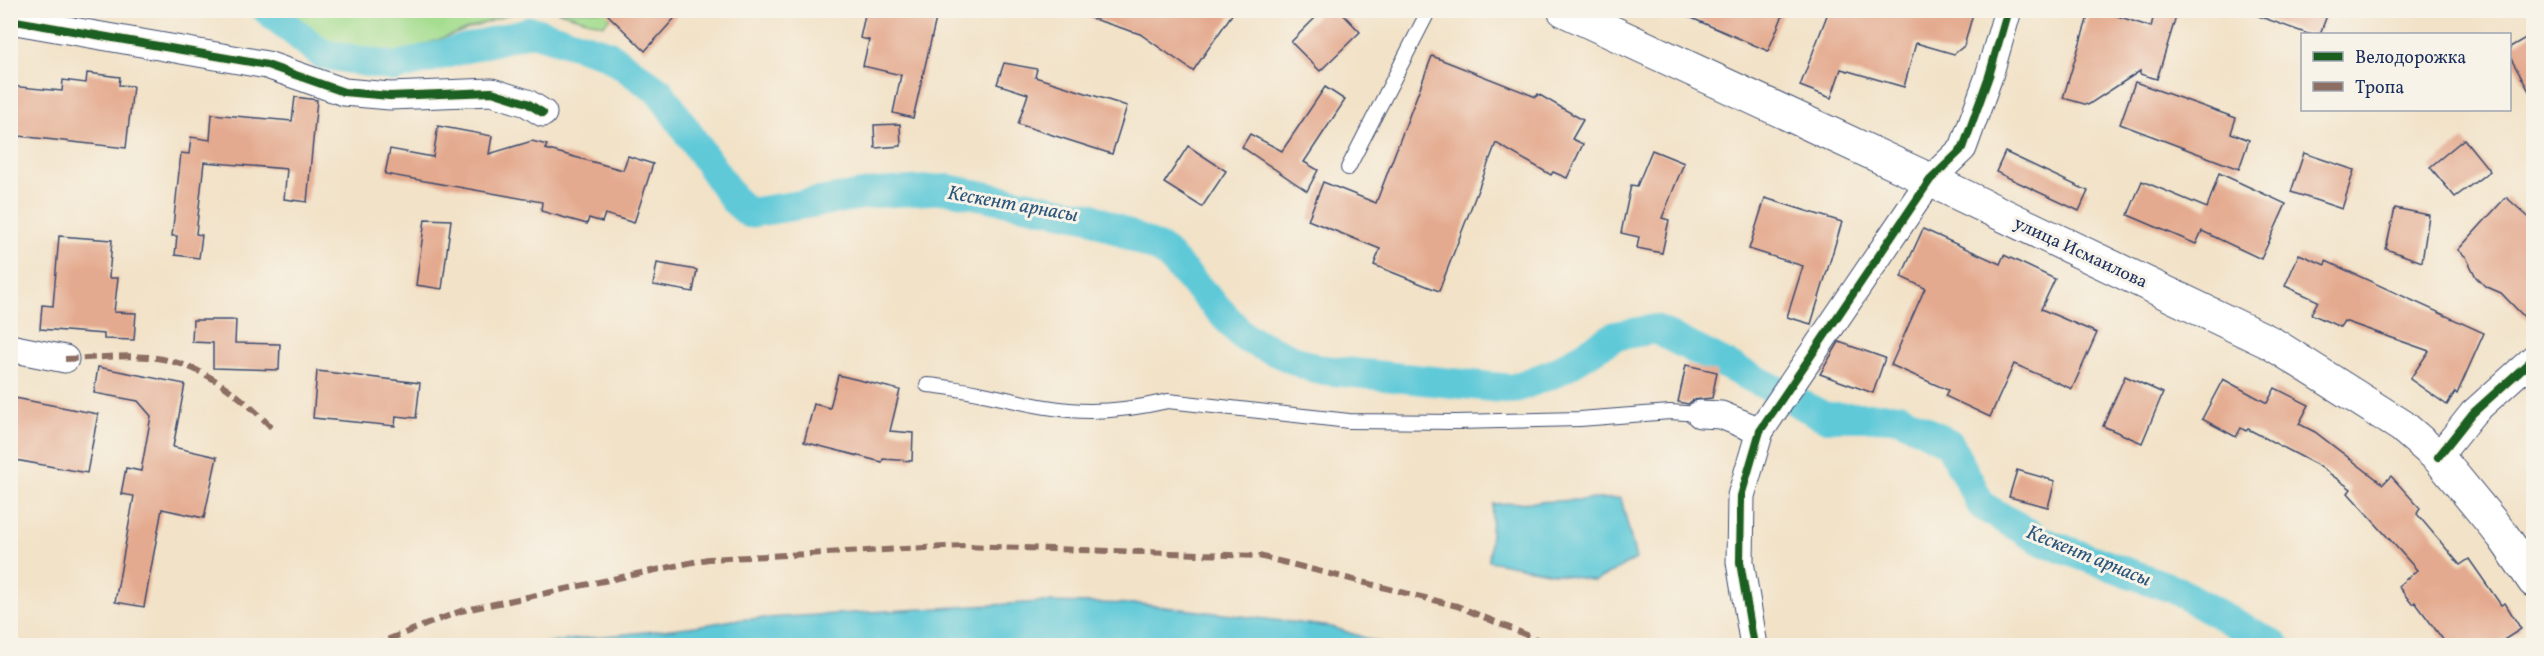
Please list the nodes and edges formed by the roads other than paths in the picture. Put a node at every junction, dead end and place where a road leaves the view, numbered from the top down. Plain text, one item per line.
1 (1429, 10) edge
2 (1564, 10) edge
3 (2008, 10) edge
4 (10, 20) edge
5 (543, 113) dead end
6 (1348, 168) dead end
7 (1930, 180) junction
8 (10, 348) edge
9 (2534, 358) edge
10 (65, 359) dead end
11 (927, 385) dead end
12 (1700, 414) joint
13 (1760, 431) junction
14 (2438, 457) junction
15 (2534, 581) edge
16 (1754, 645) edge

1 - 6 lane
2 - 7 main road, улица Исмаилова
3 - 7 street
4 - 5 street
7 - 13 street
7 - 14 main road, улица Исмаилова
8 - 10 street
9 - 14 street
11 - 12 lane
12 - 13 street
13 - 16 street
14 - 15 main road, улица Исмаилова

